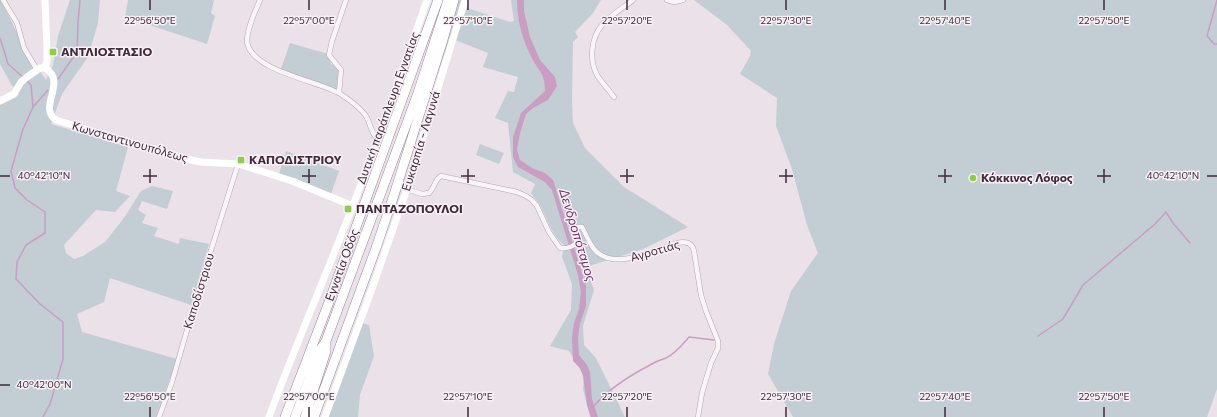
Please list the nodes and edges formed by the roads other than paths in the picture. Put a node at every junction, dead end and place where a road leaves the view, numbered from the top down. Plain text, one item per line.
1 (3, 0) edge
2 (45, 0) edge
3 (260, 0) edge
4 (346, 0) edge
5 (427, 0) edge
6 (438, 0) edge
7 (448, 0) edge
8 (454, 0) edge
9 (465, 0) edge
10 (633, 0) edge
11 (667, 0) edge
12 (683, 0) edge
13 (45, 68) junction
14 (37, 70) junction
15 (339, 93) junction
16 (614, 97) dead end
17 (0, 101) edge
18 (377, 140) junction
19 (238, 164) junction
20 (407, 189) junction
21 (353, 206) junction
22 (326, 341) junction
23 (159, 417) edge
24 (269, 417) edge
25 (285, 417) edge
26 (295, 417) edge
27 (305, 417) edge
28 (314, 417) edge
29 (324, 417) edge
30 (698, 417) edge

1 - 14 street
2 - 13 street
3 - 15 street
4 - 15 street
5 - 18 street, Δυτική παράπλευρη Εγνατίας
6 - 25 highway, Εγνατία Οδός
7 - 22 highway, Εγνατία Οδός
8 - 28 highway
9 - 20 street, Ευκαρπία - Λαγυνά
10 - 16 street
11 - 12 street
13 - 14 street
13 - 19 street, Κωνσταντινουπόλεως
14 - 17 street
15 - 18 street
18 - 21 street, Δυτική παράπλευρη Εγνατίας
19 - 21 street, Κωνσταντινουπόλεως
19 - 23 street, Καποδίστριου
20 - 29 street, Ευκαρπία - Λαγυνά
20 - 30 street, Αγροτιάς
21 - 24 street, Δυτική παράπλευρη Εγνατίας
22 - 26 highway
22 - 27 highway

